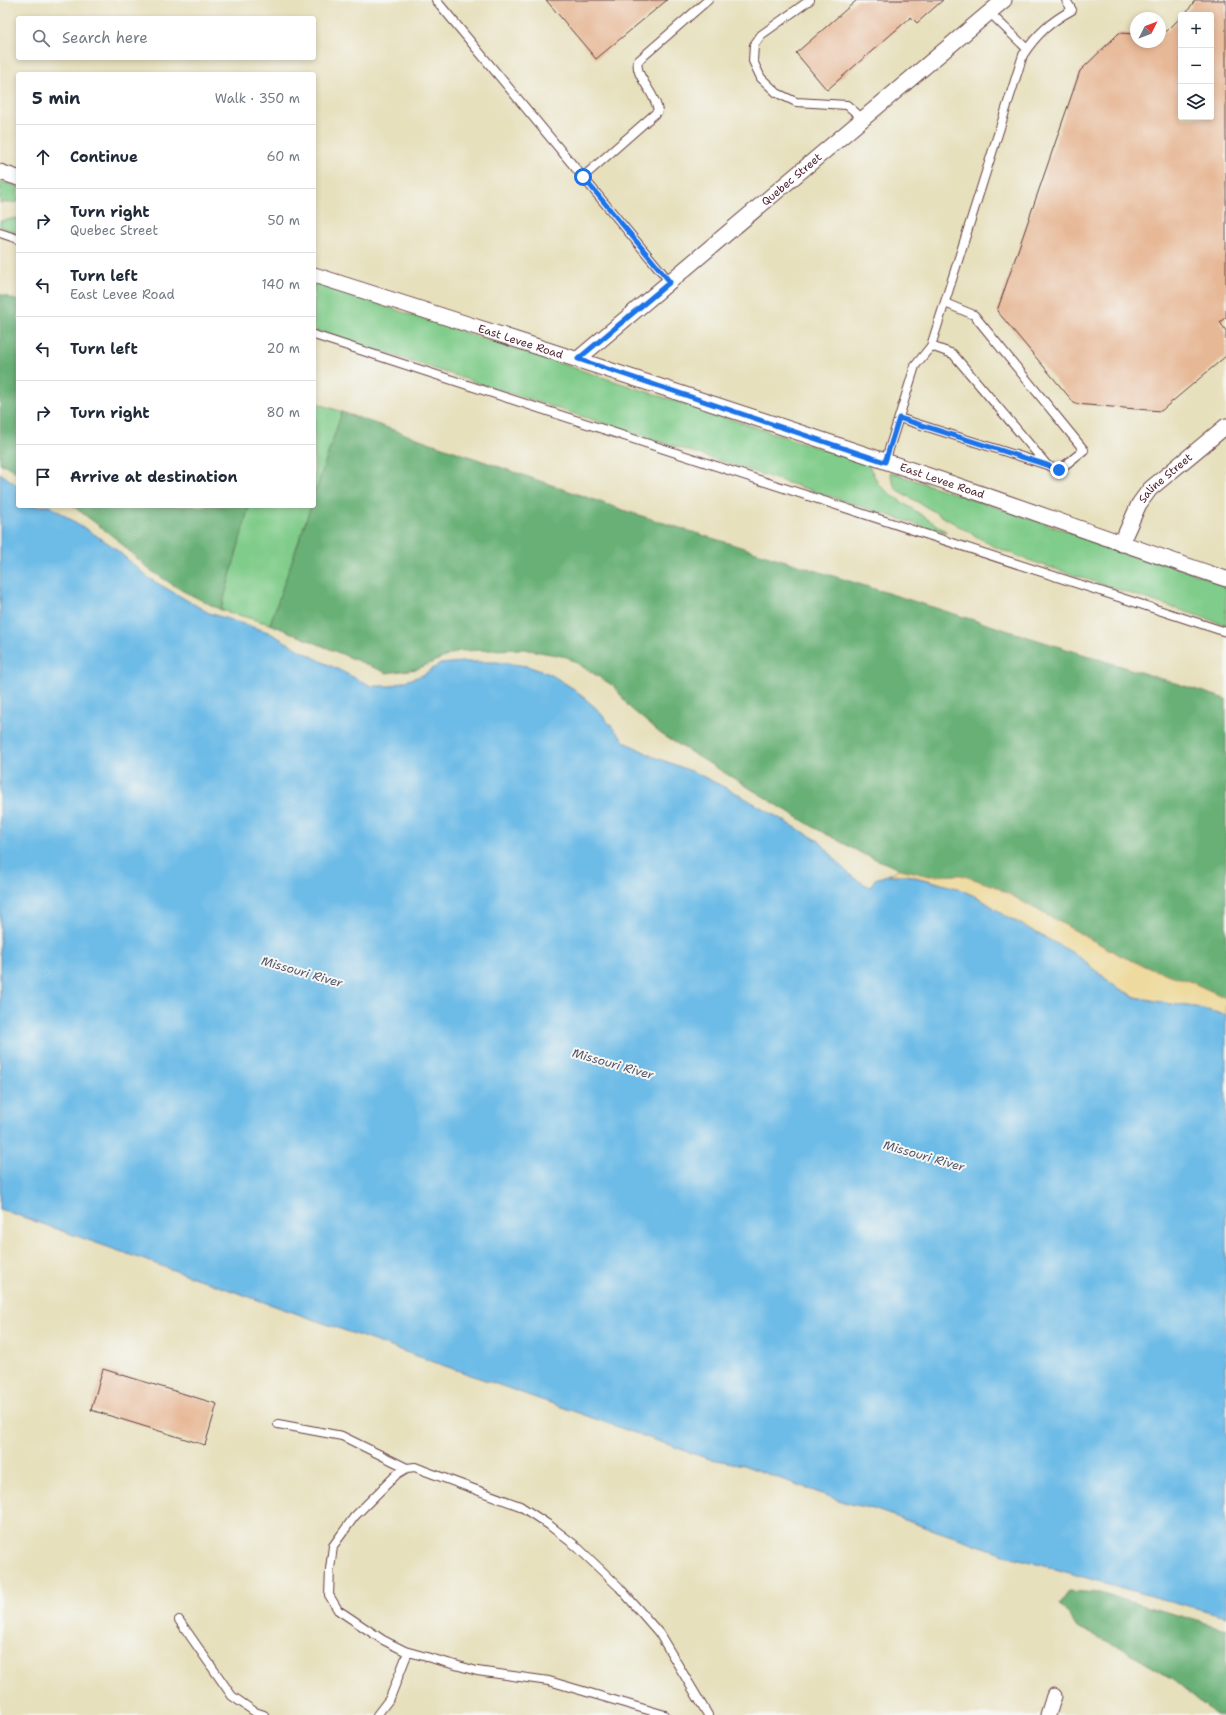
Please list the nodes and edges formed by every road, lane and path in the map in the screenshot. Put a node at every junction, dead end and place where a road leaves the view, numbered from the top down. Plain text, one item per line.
1 (436, 0) edge
2 (708, 0) edge
3 (810, 0) edge
4 (1004, 0) edge
5 (1066, 0) edge
6 (990, 13) junction
7 (1027, 49) junction
8 (863, 119) junction
9 (0, 172) edge
10 (16, 177) edge
11 (583, 177) junction
12 (0, 233) edge
13 (16, 238) edge
14 (316, 276) edge
15 (670, 282) junction
16 (945, 303) junction
17 (316, 336) edge
18 (931, 346) junction
19 (578, 359) junction
20 (899, 418) junction
21 (1226, 426) edge
22 (885, 462) junction
23 (1047, 465) junction
24 (1121, 544) junction
25 (1226, 579) edge
26 (1226, 632) edge
27 (278, 1424) dead end
28 (407, 1468) junction
29 (179, 1620) dead end
30 (408, 1652) junction
31 (1054, 1696) dead end
32 (264, 1715) edge
33 (377, 1715) edge
34 (665, 1715) edge
35 (708, 1715) edge
36 (1048, 1715) edge

1 - 11 lane
2 - 11 lane
3 - 8 lane
4 - 6 street, Quebec Street
5 - 7 lane
6 - 7 lane
6 - 8 street, Quebec Street
7 - 16 lane
8 - 15 street, Quebec Street
9 - 10 street
11 - 15 lane
12 - 13 lane
14 - 19 street, East Levee Road
15 - 19 street, Quebec Street
16 - 18 lane
16 - 23 lane
17 - 26 lane
18 - 20 lane
18 - 23 lane
19 - 22 street, East Levee Road
20 - 22 lane
20 - 23 lane
21 - 24 street, Saline Street
22 - 24 street, East Levee Road
24 - 25 street, East Levee Road
27 - 28 lane
28 - 30 lane
28 - 35 lane
29 - 32 lane
30 - 33 lane
30 - 34 lane
31 - 36 street

